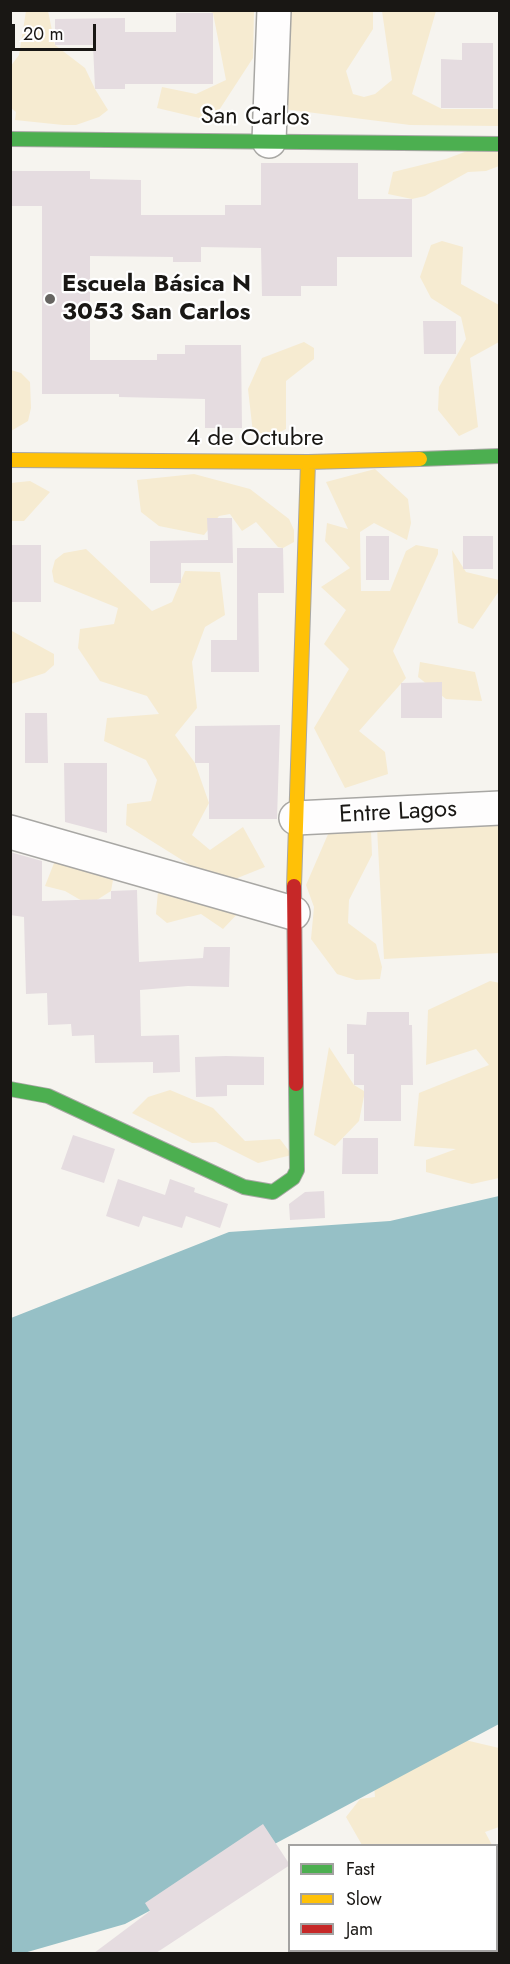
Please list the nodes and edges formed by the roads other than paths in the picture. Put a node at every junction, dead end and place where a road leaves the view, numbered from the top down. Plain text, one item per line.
1 (274, 10) edge
2 (10, 139) edge
3 (269, 141) junction
4 (500, 144) edge
5 (500, 456) edge
6 (10, 460) edge
7 (308, 462) junction
8 (500, 808) edge
9 (296, 818) junction
10 (10, 832) edge
11 (293, 913) junction
12 (10, 1089) edge

1 - 3 street
2 - 3 street, San Carlos
3 - 4 street, San Carlos
5 - 7 street, 4 de Octubre
6 - 7 street, 4 de Octubre
7 - 9 street
8 - 9 street, Entre Lagos
9 - 11 street
10 - 11 street
11 - 12 street

